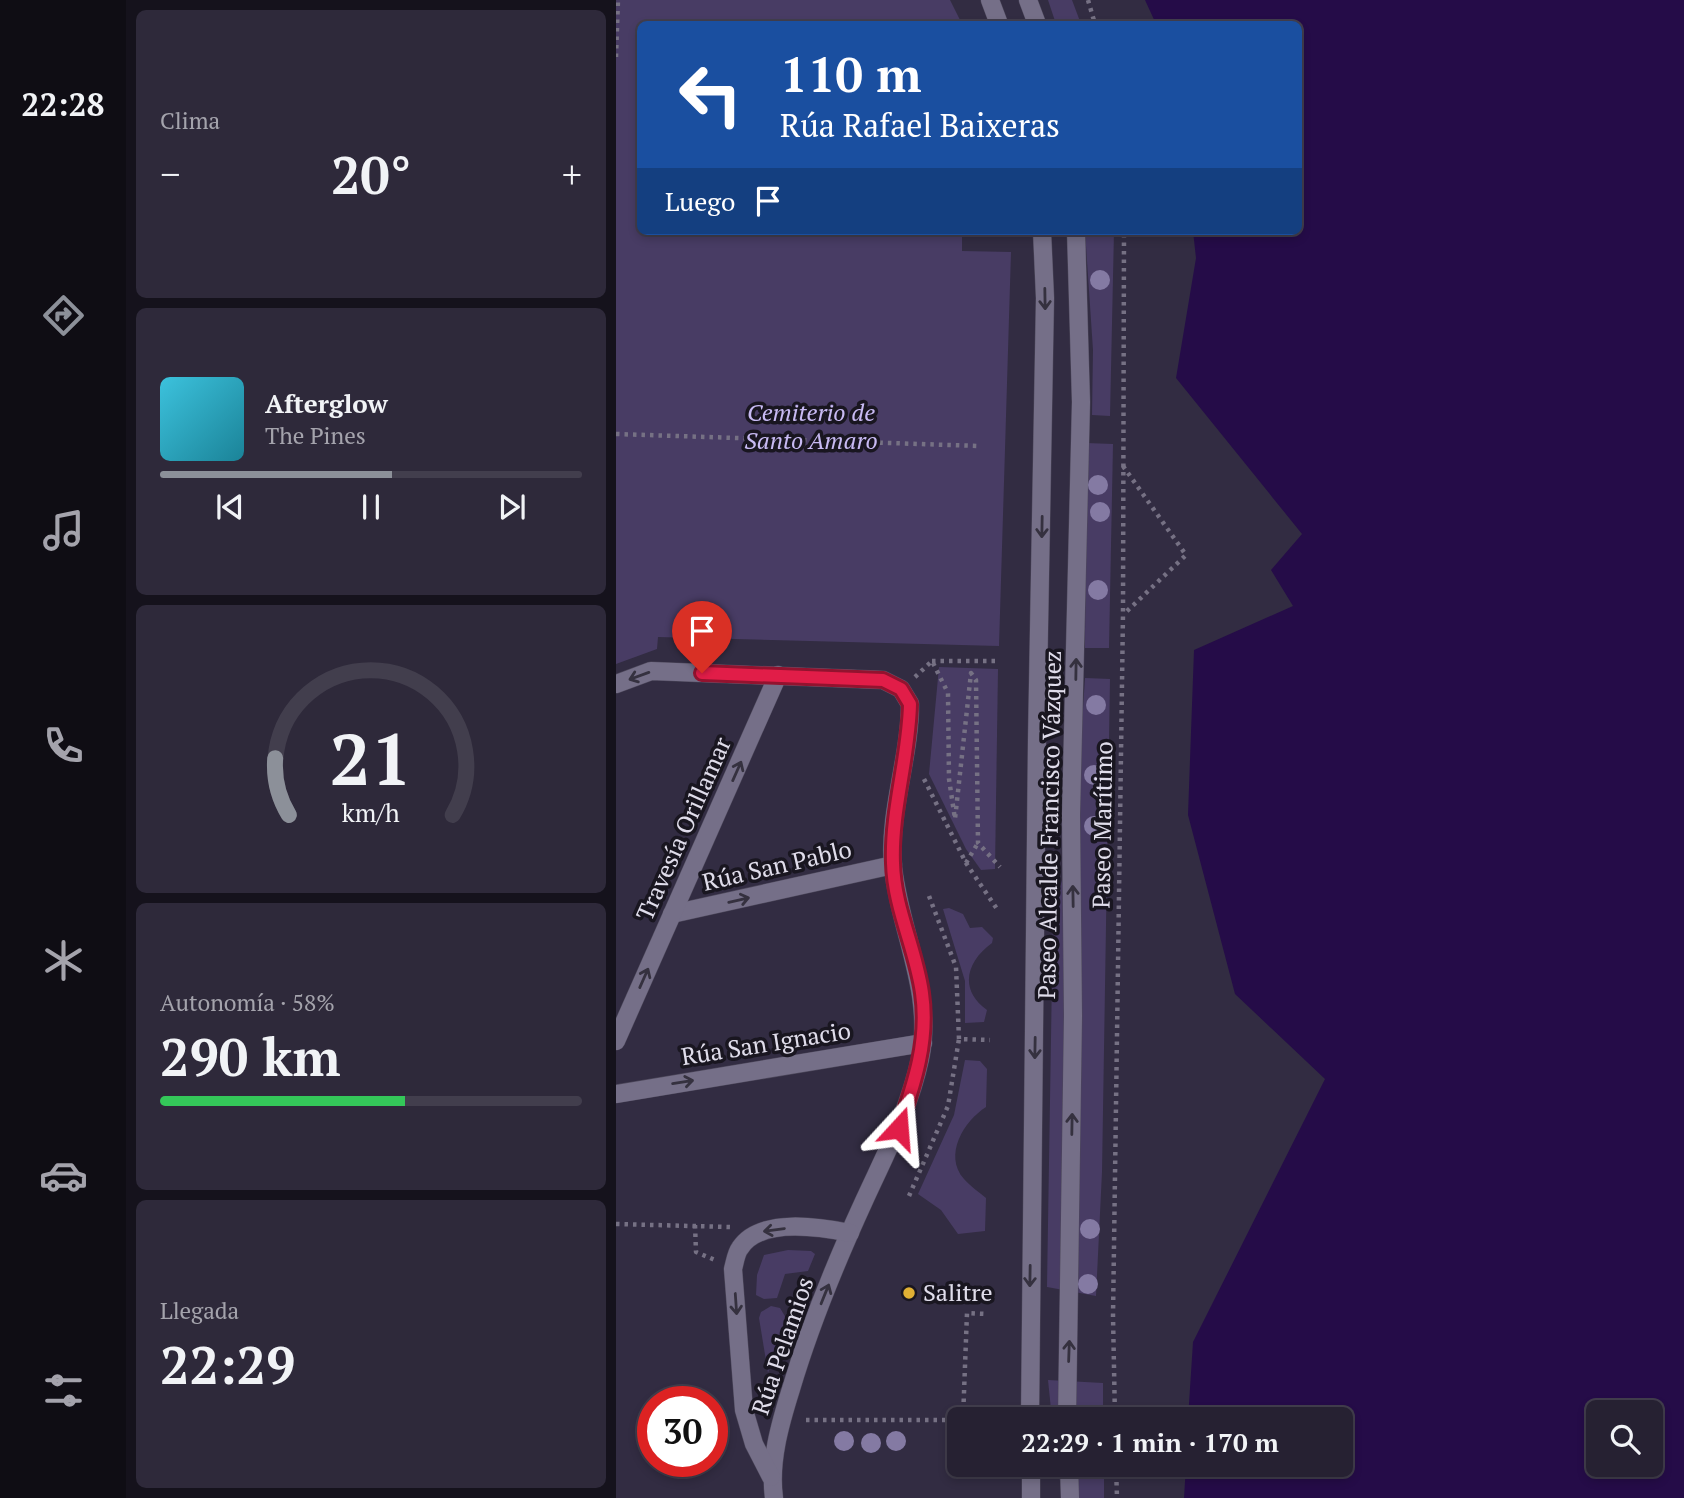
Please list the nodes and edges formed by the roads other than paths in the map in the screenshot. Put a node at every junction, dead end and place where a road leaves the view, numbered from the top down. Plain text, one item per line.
1 (990, 0) edge
2 (1028, 0) edge
3 (998, 21) edge
4 (1036, 21) edge
5 (1042, 235) edge
6 (1076, 235) edge
7 (778, 675) junction
8 (616, 684) edge
9 (893, 865) junction
10 (672, 914) junction
11 (616, 1041) edge
12 (923, 1043) junction
13 (616, 1094) edge
14 (850, 1233) junction
15 (1030, 1407) edge
16 (1067, 1407) edge
17 (771, 1477) junction
18 (1031, 1477) edge
19 (1069, 1477) edge
20 (774, 1498) edge
21 (1031, 1498) edge
22 (1070, 1498) edge

1 - 3 main road
2 - 4 main road
5 -> 15 main road, Paseo Alcalde Francisco Vázquez
16 -> 6 main road, Paseo Alcalde Francisco Vázquez
7 -> 8 main road
7 - 9 main road, Rúa Pelamios
10 -> 7 main road, Travesía Orillamar
10 -> 9 main road, Rúa San Pablo
9 - 12 main road, Rúa Pelamios
11 -> 10 main road, Travesía Orillamar
13 -> 12 main road, Rúa San Ignacio
12 - 14 main road, Rúa Pelamios
17 -> 14 main road, Rúa Pelamios
14 -> 17 main road, Rúa Pelamios
17 - 20 main road, Rúa Pelamios
18 - 21 main road
19 - 22 main road

